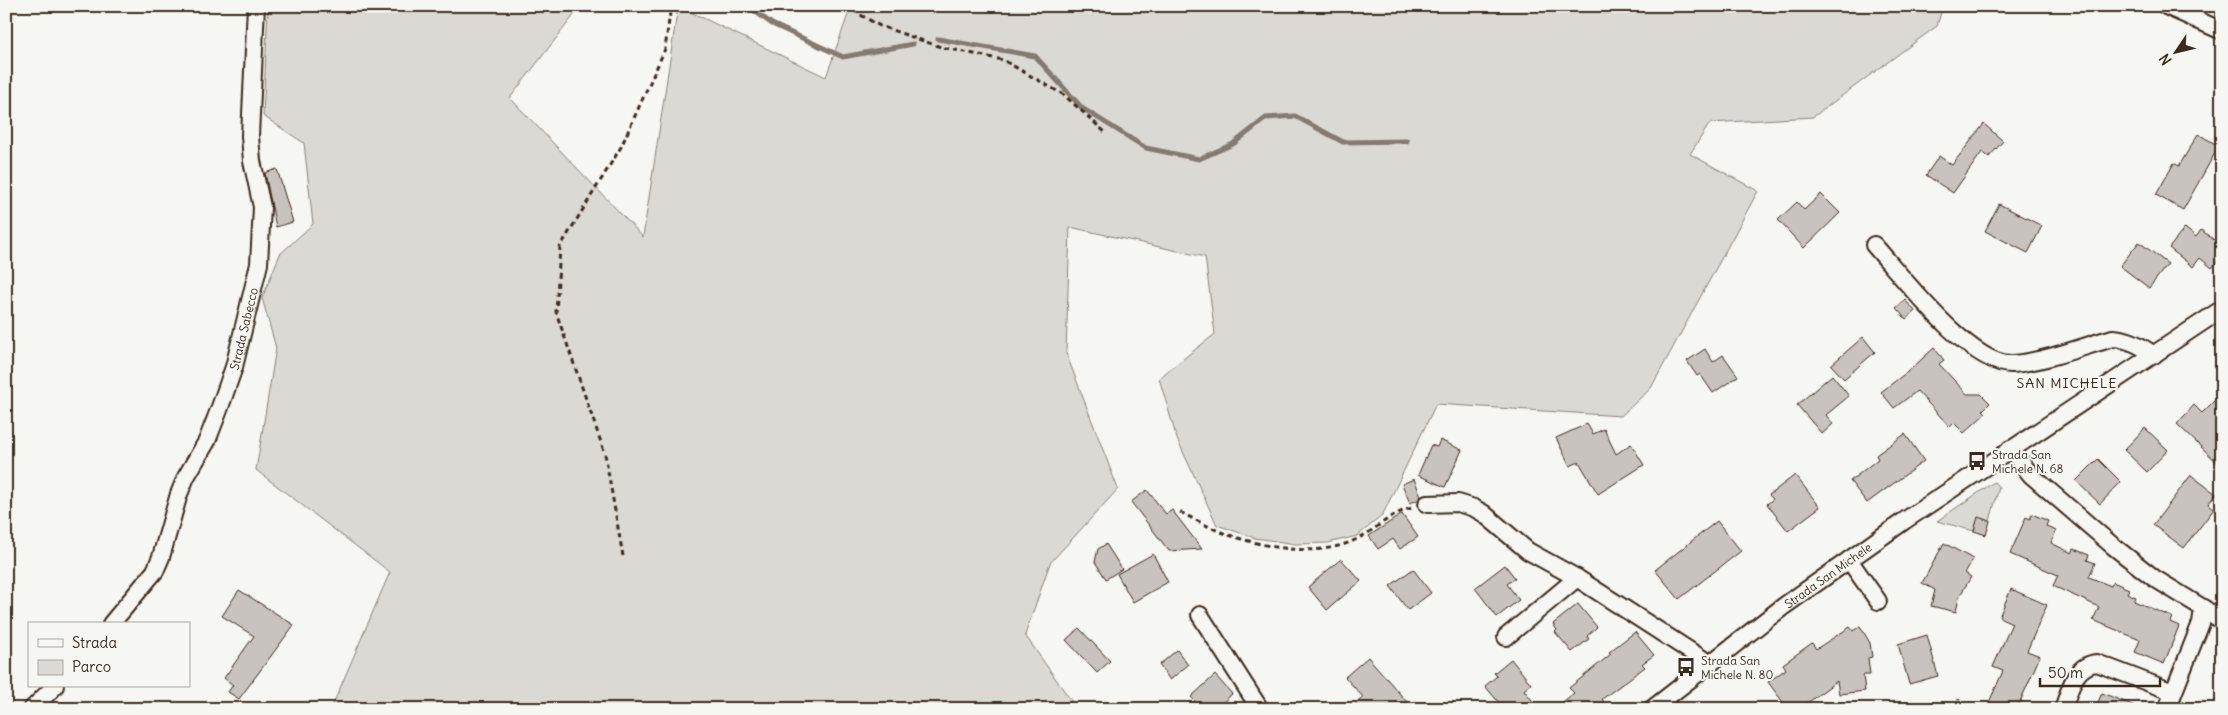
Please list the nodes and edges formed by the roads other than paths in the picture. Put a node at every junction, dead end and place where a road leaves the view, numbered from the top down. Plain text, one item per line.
1 (256, 6) edge
2 (2166, 6) edge
3 (2222, 31) edge
4 (1874, 245) dead end
5 (2222, 309) edge
6 (2154, 355) junction
7 (2010, 449) junction
8 (1427, 504) road end
9 (1849, 560) junction
10 (1577, 578) junction
11 (1878, 602) dead end
12 (2203, 608) junction
13 (1200, 615) dead end
14 (2222, 621) edge
15 (114, 622) edge
16 (1506, 637) dead end
17 (1710, 664) junction
18 (53, 688) edge
19 (2173, 692) junction
20 (32, 709) edge
21 (1260, 709) edge
22 (1652, 709) edge
23 (2063, 709) edge
24 (2167, 709) edge

1 - 15 street, Strada Sabecco
2 - 3 street
4 - 6 street
5 - 6 street, Strada San Michele
6 - 7 street, Strada San Michele
7 - 9 street, Strada San Michele
7 - 12 street
8 - 10 street
9 - 11 street
9 - 17 street, Strada San Michele
10 - 16 street
10 - 17 street
12 - 14 street
12 - 19 street
13 - 21 street
17 - 22 street, Strada San Michele
18 - 20 street
19 - 23 street
19 - 24 street

